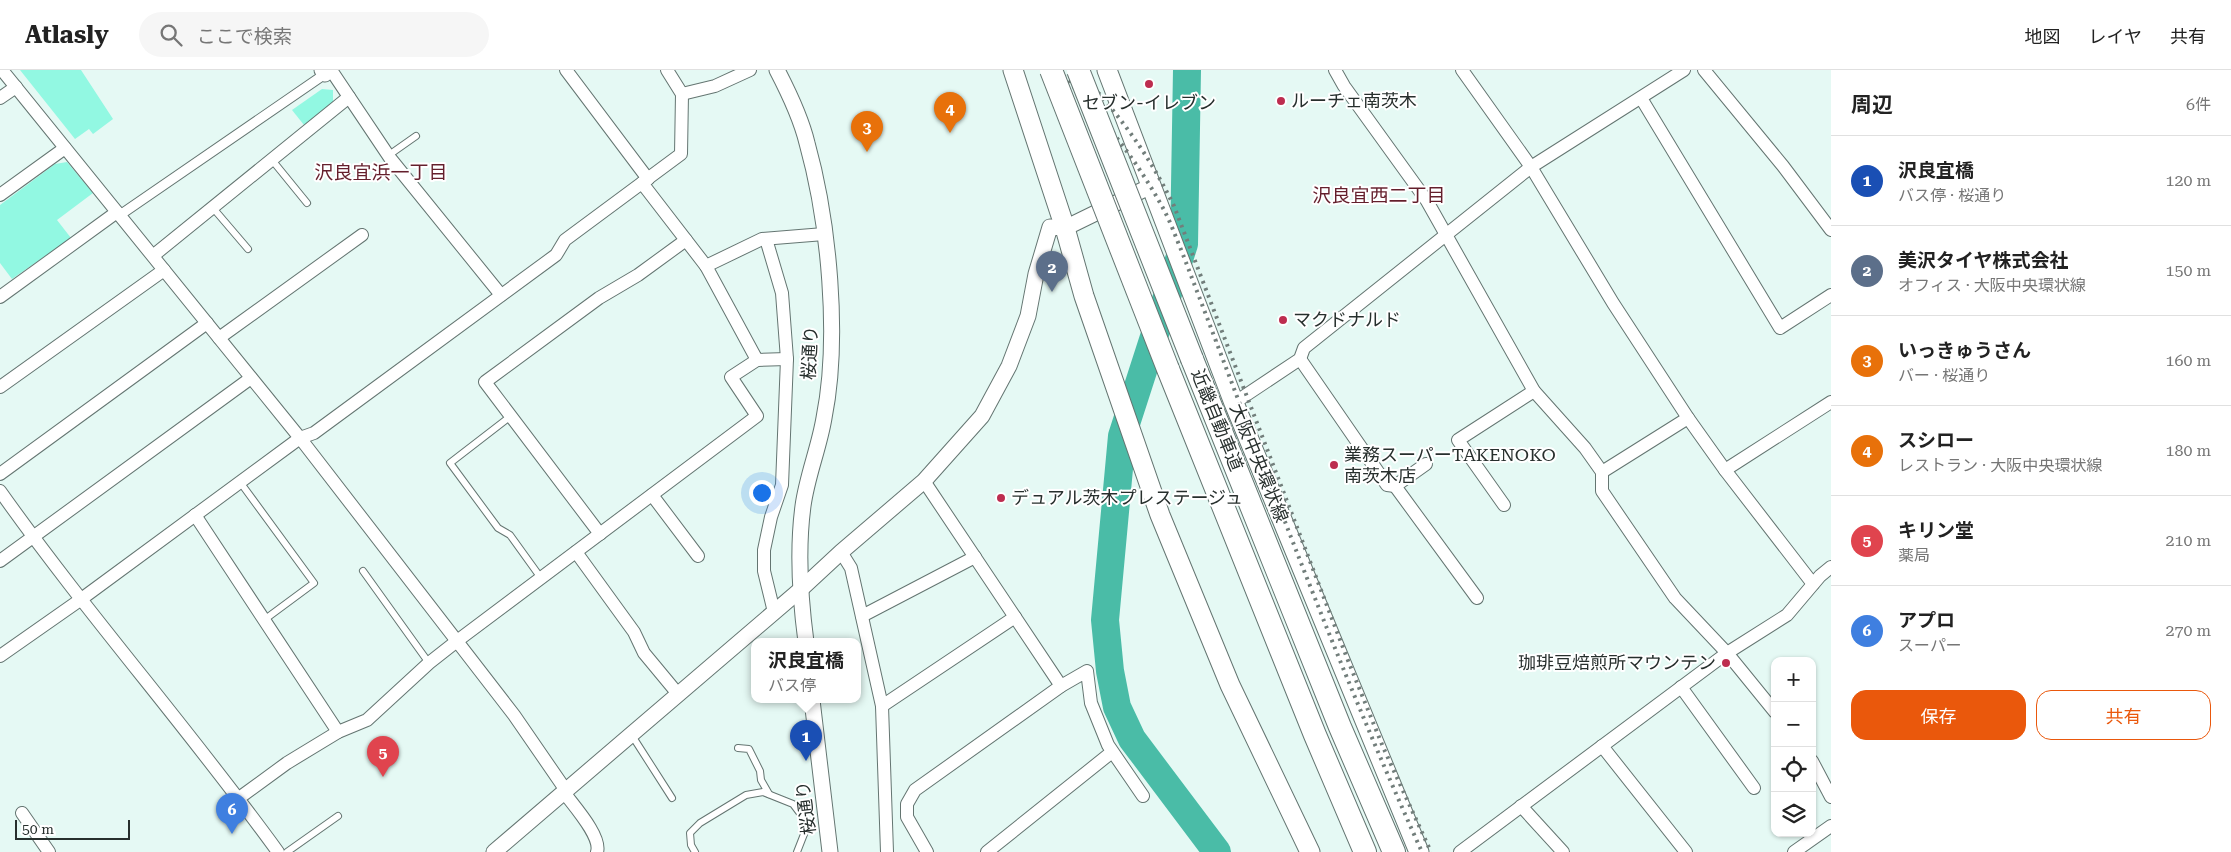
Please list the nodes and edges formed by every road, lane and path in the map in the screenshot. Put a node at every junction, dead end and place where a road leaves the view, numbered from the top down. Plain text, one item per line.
1 (2, 70) edge
2 (566, 70) edge
3 (667, 70) edge
4 (750, 70) edge
5 (777, 70) edge
6 (1013, 70) edge
7 (1051, 70) edge
8 (1078, 70) edge
9 (1108, 70) edge
10 (1335, 70) edge
11 (1462, 70) edge
12 (1684, 70) edge
13 (1704, 70) edge
14 (327, 71) edge
15 (16, 87) junction
16 (682, 94) junction
17 (349, 97) junction
18 (0, 98) edge
19 (1641, 98) junction
20 (416, 136) dead end
21 (65, 148) junction
22 (388, 155) junction
23 (272, 160) junction
24 (1531, 167) junction
25 (645, 181) junction
26 (1150, 186) junction
27 (0, 195) edge
28 (308, 203) dead end
29 (213, 208) junction
30 (119, 214) junction
31 (1065, 228) junction
32 (1831, 230) edge
33 (824, 234) junction
34 (1444, 234) junction
35 (362, 235) dead end
36 (766, 239) junction
37 (686, 240) junction
38 (248, 250) dead end
39 (154, 255) junction
40 (706, 266) junction
41 (164, 270) junction
42 (501, 295) junction
43 (1831, 295) edge
44 (0, 297) edge
45 (207, 323) junction
46 (219, 338) junction
47 (787, 359) junction
48 (1300, 359) junction
49 (757, 360) junction
50 (251, 378) junction
51 (0, 387) edge
52 (1534, 391) junction
53 (1234, 403) junction
54 (1831, 403) edge
55 (511, 416) junction
56 (1688, 418) junction
57 (300, 438) junction
58 (1426, 464) dead end
59 (1725, 470) junction
60 (1602, 472) junction
61 (0, 474) edge
62 (924, 481) junction
63 (240, 482) junction
64 (1395, 486) junction
65 (0, 491) edge
66 (652, 495) junction
67 (1504, 505) dead end
68 (195, 515) junction
69 (600, 534) junction
70 (32, 537) junction
71 (576, 552) junction
72 (841, 552) junction
73 (698, 556) dead end
74 (975, 557) junction
75 (0, 561) edge
76 (1831, 567) edge
77 (363, 571) dead end
78 (541, 578) junction
79 (1812, 584) junction
80 (800, 590) junction
81 (1477, 598) dead end
82 (80, 600) junction
83 (774, 612) junction
84 (862, 616) junction
85 (1015, 617) junction
86 (264, 620) junction
87 (806, 638) edge
88 (457, 641) junction
89 (1727, 653) junction
90 (0, 656) edge
91 (429, 663) junction
92 (1061, 686) junction
93 (1681, 687) junction
94 (678, 694) junction
95 (812, 703) edge
96 (882, 706) junction
97 (1771, 707) edge
98 (338, 732) junction
99 (630, 734) junction
100 (1602, 746) junction
101 (738, 748) dead end
102 (1112, 752) junction
103 (1816, 769) edge
104 (1754, 788) dead end
105 (564, 790) junction
106 (770, 795) junction
107 (1143, 796) dead end
108 (239, 798) junction
109 (672, 798) dead end
110 (1831, 798) edge
111 (1521, 806) junction
112 (22, 813) dead end
113 (338, 816) dead end
114 (827, 823) junction
115 (808, 824) junction
116 (1831, 826) edge
117 (600, 851) edge
118 (49, 852) edge
119 (278, 852) edge
120 (286, 852) edge
121 (494, 852) edge
122 (695, 852) edge
123 (797, 852) edge
124 (830, 852) edge
125 (887, 852) edge
126 (926, 852) edge
127 (987, 852) edge
128 (1310, 852) edge
129 (1365, 852) edge
130 (1394, 852) edge
131 (1419, 852) edge
132 (1460, 852) edge
133 (1563, 852) edge
134 (1686, 852) edge
135 (1794, 852) edge

1 - 15 street
2 - 25 street
3 - 16 street
4 - 16 street
5 - 33 street, 桜通り
6 - 31 main road
7 - 129 highway, 近畿自動車道, bridge
8 - 130 highway, 近畿自動車道, bridge
9 - 26 main road, 大阪中央環状線
10 - 34 street
11 - 24 street
12 - 19 street
13 - 32 street
14 - 17 street
14 - 30 street
15 - 18 street
15 - 21 street
16 - 25 street
17 - 22 street
17 - 23 street
19 - 24 street
19 - 43 street
20 - 22 lane
21 - 27 street
21 - 30 street
22 - 42 street
23 - 28 lane
23 - 29 street
24 - 34 street
24 - 56 street
25 - 37 street
25 - 42 street
26 - 31 street
26 - 53 main road, 大阪中央環状線
29 - 38 lane
29 - 39 street
30 - 39 street
30 - 44 street
31 - 62 street
31 - 128 main road
33 - 36 street
33 - 80 street, 桜通り
34 - 48 street
34 - 52 street
35 - 46 street
36 - 40 street
36 - 47 street
37 - 40 street
37 - 55 street
39 - 41 street
40 - 49 street
41 - 45 street
41 - 51 street
42 - 57 street
45 - 46 street
45 - 61 street
46 - 50 street
47 - 49 street
47 - 83 street
48 - 53 street
48 - 64 street
49 - 66 street
50 - 57 street
50 - 70 street
52 - 60 street
52 - 67 street
53 - 131 main road, 大阪中央環状線
54 - 59 street
55 - 69 street
55 - 78 lane
56 - 59 street
56 - 60 street
57 - 63 street
57 - 88 street
58 - 64 street
59 - 79 street
60 - 89 street
62 - 72 street
62 - 74 street
63 - 68 street
63 - 86 lane
64 - 81 street
65 - 70 street
66 - 69 street
66 - 73 street
68 - 82 street
68 - 86 street
69 - 71 street
70 - 75 street
70 - 82 street
71 - 78 street
71 - 94 street
72 - 80 street
72 - 84 street
74 - 84 street
74 - 85 street
76 - 79 street
77 - 91 lane
78 - 88 street
79 - 89 street
80 - 83 street
80 - 87 street, 桜通り
82 - 90 street
82 - 108 street
83 - 94 street
84 - 96 street
85 - 92 street
85 - 96 street
86 - 98 street
88 - 91 street
88 - 105 street
89 - 93 street
89 - 97 street
91 - 98 street
92 - 102 street
92 - 126 street
93 - 100 street
93 - 104 street
94 - 99 street
95 - 114 street, 桜通り
96 - 125 street
98 - 108 street
99 - 105 street
99 - 109 lane
100 - 111 street
100 - 134 street
101 - 106 lane
102 - 107 street
102 - 127 street
103 - 110 street
105 - 117 street
105 - 121 street
106 - 115 lane
106 - 122 lane
108 - 119 street
111 - 132 street
111 - 133 street
112 - 118 street
113 - 120 lane
114 - 115 lane
114 - 124 street, 桜通り
115 - 123 lane
116 - 135 street

